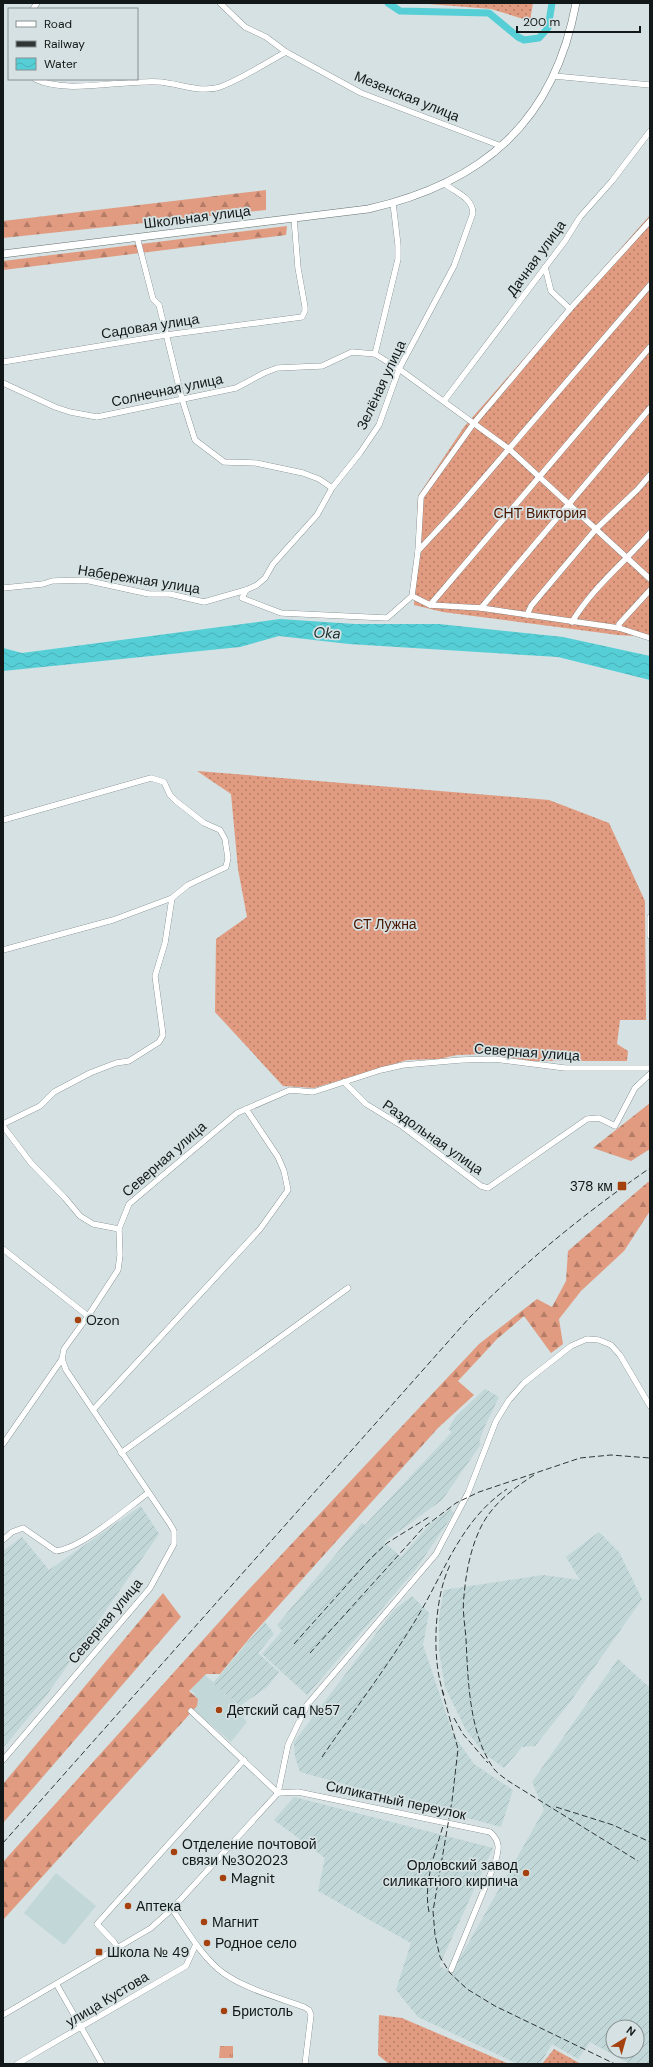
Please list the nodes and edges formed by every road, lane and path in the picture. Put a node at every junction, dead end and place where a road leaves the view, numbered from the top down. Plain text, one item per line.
1 (220, 3) edge
2 (231, 3) edge
3 (576, 3) edge
4 (227, 10) junction
5 (286, 52) junction
6 (554, 76) junction
7 (37, 80) edge
8 (650, 85) edge
9 (650, 131) edge
10 (501, 146) junction
11 (445, 184) junction
12 (393, 203) junction
13 (294, 218) junction
14 (650, 221) edge
15 (137, 237) junction
16 (3, 254) edge
17 (545, 267) junction
18 (650, 285) edge
19 (570, 309) junction
20 (166, 335) junction
21 (650, 347) edge
22 (375, 354) junction
23 (3, 362) edge
24 (399, 368) junction
25 (3, 383) edge
26 (182, 399) junction
27 (444, 401) junction
28 (650, 408) edge
29 (474, 423) junction
30 (509, 449) junction
31 (650, 475) edge
32 (539, 476) junction
33 (332, 488) junction
34 (568, 503) junction
35 (596, 529) junction
36 (650, 533) edge
37 (418, 551) junction
38 (626, 557) junction
39 (650, 579) edge
40 (257, 585) joint
41 (3, 588) edge
42 (246, 590) junction
43 (650, 590) edge
44 (412, 596) junction
45 (430, 604) junction
46 (481, 608) junction
47 (527, 615) junction
48 (572, 622) junction
49 (618, 628) junction
50 (650, 638) edge
51 (3, 820) edge
52 (172, 898) junction
53 (650, 917) edge
54 (650, 936) edge
55 (3, 950) edge
56 (650, 1068) edge
57 (650, 1074) edge
58 (344, 1082) junction
59 (246, 1109) junction
60 (3, 1125) edge
61 (119, 1229) junction
62 (3, 1249) edge
63 (348, 1288) dead end
64 (88, 1316) junction
65 (62, 1358) junction
66 (650, 1406) edge
67 (93, 1410) junction
68 (3, 1444) edge
69 (121, 1453) junction
70 (148, 1493) junction
71 (3, 1540) edge
72 (191, 1711) dead end
73 (3, 1760) edge
74 (244, 1760) junction
75 (278, 1793) junction
76 (172, 1909) junction
77 (196, 1944) junction
78 (118, 1949) junction
79 (451, 1970) dead end
80 (57, 1985) junction
81 (3, 2016) edge
82 (82, 2028) junction
83 (17, 2064) edge
84 (102, 2064) edge
85 (304, 2064) edge

1 - 4 street, Мезенская улица
2 - 4 street
3 - 6 main road, Школьная улица
4 - 5 street, Мезенская улица
5 - 7 street
5 - 10 street, Мезенская улица
6 - 8 street
6 - 10 main road, Школьная улица
9 - 17 street, Дачная улица
10 - 11 main road, Школьная улица
11 - 12 main road, Школьная улица
11 - 24 street, Зелёная улица
12 - 13 main road, Школьная улица
12 - 22 street
13 - 15 main road, Школьная улица
13 - 20 street, Садовая улица
14 - 19 street
15 - 16 main road, Школьная улица
15 - 20 street
17 - 19 street
17 - 27 street, Дачная улица
18 - 30 street
19 - 29 street
20 - 23 street, Садовая улица
20 - 26 street
21 - 32 street
22 - 24 street
22 - 26 street, Солнечная улица
24 - 27 street
24 - 33 street, Зелёная улица
25 - 26 street, Солнечная улица
26 - 33 street
27 - 29 street
28 - 34 street
29 - 30 street
29 - 37 street
30 - 32 street
30 - 37 street
31 - 35 street
32 - 34 street
32 - 45 street
33 - 40 street, Зелёная улица
34 - 35 street
34 - 46 street
35 - 38 street
35 - 47 street
36 - 38 street
37 - 44 street
38 - 39 street
38 - 48 street
40 - 42 street, Набережная улица
41 - 42 street, Набережная улица
42 - 44 street
43 - 49 street
44 - 45 street
45 - 46 street
46 - 47 street
47 - 48 street
48 - 49 street
49 - 50 street
51 - 52 street
52 - 55 street
52 - 60 street
53 - 54 street
56 - 58 street, Северная улица
57 - 58 street, Раздольная улица
58 - 59 street, Северная улица
59 - 61 street, Северная улица
59 - 67 street
60 - 61 street
61 - 64 street, Северная улица
62 - 64 street
63 - 69 street
64 - 65 street, Северная улица
65 - 67 street, Северная улица
65 - 68 street
66 - 75 street
67 - 69 street, Северная улица
69 - 70 street, Северная улица
70 - 71 street
70 - 73 street, Северная улица
72 - 74 street
74 - 75 street
74 - 78 street
75 - 76 street
75 - 79 street, Силикатный переулок
76 - 77 street
76 - 78 street
77 - 82 street, улица Кустова
77 - 85 street
78 - 80 street
80 - 81 street
80 - 82 street
82 - 83 street, улица Кустова
82 - 84 street

